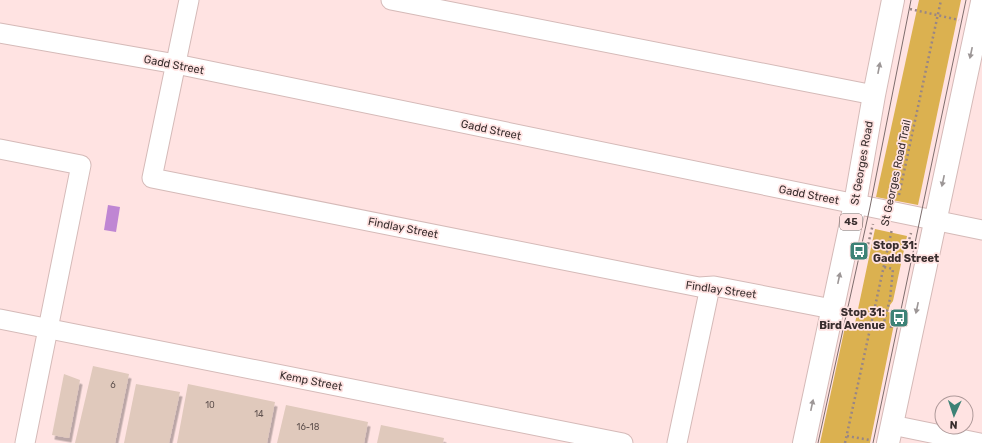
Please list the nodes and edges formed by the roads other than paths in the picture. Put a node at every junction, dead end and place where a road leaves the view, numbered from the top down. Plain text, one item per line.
1 (189, 0) edge
2 (391, 0) edge
3 (892, 3) edge
4 (980, 11) edge
5 (0, 33) edge
6 (176, 64) junction
7 (874, 95) junction
8 (0, 149) edge
9 (855, 204) junction
10 (935, 221) junction
11 (982, 230) edge
12 (710, 287) junction
13 (832, 309) junction
14 (0, 319) edge
15 (46, 328) junction
16 (885, 436) edge
17 (24, 443) edge
18 (622, 443) edge
19 (677, 443) edge
20 (804, 443) edge
21 (980, 443) edge

1 - 6 street, Findlay Street
2 - 7 street
7 -> 3 highway, St Georges Road / 45
4 -> 10 highway
5 - 6 street, Gadd Street
6 - 9 street, Gadd Street
6 - 12 street, Findlay Street
7 - 9 highway, St Georges Road / 45
8 - 15 street
9 - 10 street, Gadd Street
13 -> 9 highway, St Georges Road / 45
10 - 11 street, Gadd Street
10 -> 16 highway
12 - 13 street, Findlay Street
12 - 19 street
20 -> 13 highway, St Georges Road / 45
14 - 15 street, Kemp Street
15 - 17 street
15 - 18 street, Kemp Street
16 - 21 street

